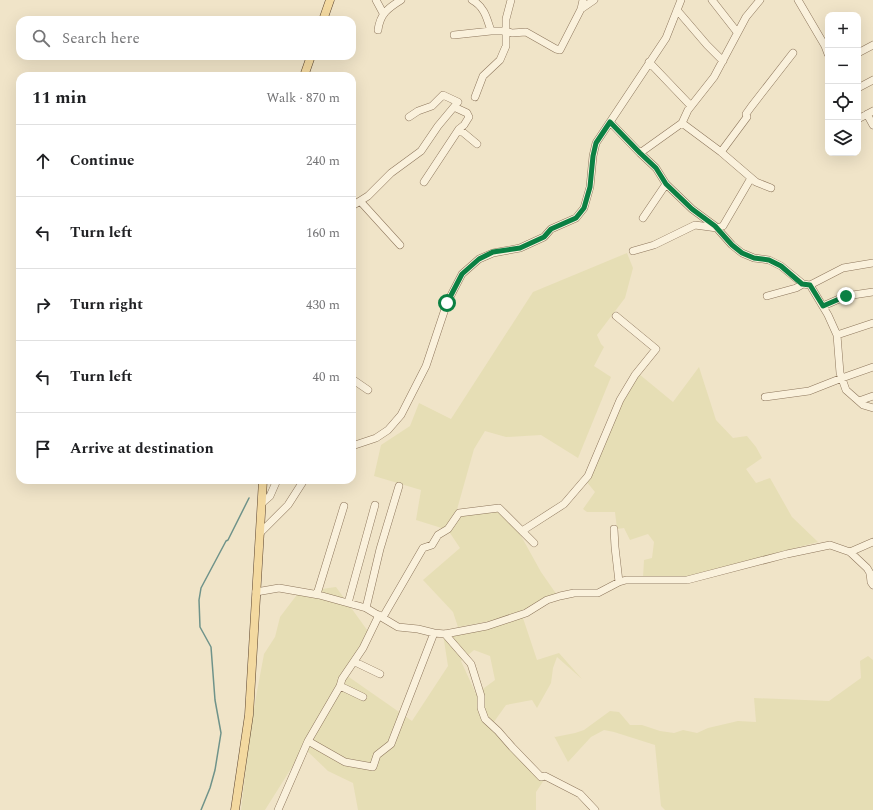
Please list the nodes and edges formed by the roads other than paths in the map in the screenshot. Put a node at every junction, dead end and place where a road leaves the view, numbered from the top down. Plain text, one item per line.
1 (330, 0) edge
2 (376, 0) edge
3 (401, 0) edge
4 (472, 0) edge
5 (511, 0) edge
6 (583, 0) edge
7 (594, 0) edge
8 (681, 0) edge
9 (712, 0) edge
10 (798, 0) edge
11 (755, 2) edge
12 (581, 9) junction
13 (677, 10) junction
14 (383, 13) junction
15 (324, 16) edge
16 (378, 30) dead end
17 (491, 31) junction
18 (506, 31) junction
19 (738, 32) junction
20 (454, 35) dead end
21 (873, 45) edge
22 (826, 48) edge
23 (861, 51) edge
24 (793, 53) dead end
25 (309, 60) edge
26 (723, 61) junction
27 (649, 62) junction
28 (305, 72) edge
29 (873, 80) edge
30 (861, 86) edge
31 (475, 97) dead end
32 (691, 106) junction
33 (454, 107) junction
34 (870, 113) edge
35 (409, 117) dead end
36 (861, 118) edge
37 (610, 122) junction
38 (682, 123) junction
39 (873, 124) edge
40 (459, 129) junction
41 (477, 144) dead end
42 (721, 152) junction
43 (640, 153) junction
44 (751, 178) junction
45 (424, 182) dead end
46 (666, 184) junction
47 (771, 188) dead end
48 (360, 201) junction
49 (356, 203) edge
50 (643, 218) dead end
51 (717, 228) junction
52 (400, 245) dead end
53 (633, 251) dead end
54 (873, 263) edge
55 (806, 284) junction
56 (873, 292) edge
57 (767, 296) dead end
58 (823, 306) junction
59 (616, 316) dead end
60 (873, 323) edge
61 (837, 335) junction
62 (873, 367) edge
63 (842, 378) junction
64 (356, 382) edge
65 (368, 390) dead end
66 (873, 396) edge
67 (765, 398) dead end
68 (859, 401) junction
69 (873, 408) edge
70 (356, 445) edge
71 (263, 484) edge
72 (275, 484) edge
73 (301, 484) edge
74 (400, 486) dead end
75 (262, 503) junction
76 (375, 505) dead end
77 (344, 506) dead end
78 (614, 530) dead end
79 (522, 531) junction
80 (260, 532) junction
81 (873, 542) edge
82 (534, 543) dead end
83 (850, 552) junction
84 (619, 582) junction
85 (873, 585) edge
86 (256, 592) junction
87 (317, 594) junction
88 (348, 603) junction
89 (366, 608) junction
90 (381, 616) junction
91 (434, 633) junction
92 (446, 634) junction
93 (355, 662) junction
94 (380, 674) dead end
95 (340, 686) junction
96 (363, 697) dead end
97 (308, 741) junction
98 (235, 810) edge
99 (278, 810) edge
100 (594, 810) edge

1 - 15 main road
2 - 14 street
3 - 14 street
4 - 17 street
5 - 18 street
6 - 12 street
7 - 12 street
8 - 13 street
9 - 19 street
10 - 22 street
11 - 19 street
12 - 18 street
13 - 26 street
13 - 27 street
14 - 16 street
17 - 18 street
17 - 20 street
18 - 31 street
19 - 26 street
21 - 23 street
24 - 42 street
25 - 28 main road
26 - 32 street
27 - 32 street
27 - 37 street
29 - 30 street
32 - 38 street
33 - 35 street
33 - 40 street
33 - 48 street
34 - 36 street
34 - 39 street
37 - 43 street
37 - 70 street
38 - 42 street
38 - 43 street
40 - 41 street
40 - 45 street
42 - 44 street
43 - 46 street
44 - 47 street
44 - 51 street
46 - 50 street
46 - 51 street
48 - 49 street
48 - 52 street
51 - 53 street
51 - 55 street
54 - 55 street
55 - 57 street
55 - 58 street
56 - 58 street
58 - 61 street
59 - 79 street
60 - 61 street
61 - 63 street
62 - 63 street
63 - 67 street
63 - 68 street
64 - 65 street
66 - 68 street
68 - 69 street
71 - 75 main road
72 - 75 street
73 - 80 street
74 - 89 street
75 - 80 main road
76 - 88 street
77 - 87 street
78 - 84 street
79 - 82 street
79 - 90 street
80 - 86 main road
81 - 83 street
83 - 84 street
83 - 85 street
84 - 92 street
86 - 87 street
86 - 98 main road
87 - 88 street
88 - 89 street
89 - 90 street
90 - 91 street
90 - 93 street
91 - 92 street
91 - 97 street
92 - 100 street
93 - 94 street
93 - 95 street
95 - 96 street
95 - 97 street
97 - 99 street

